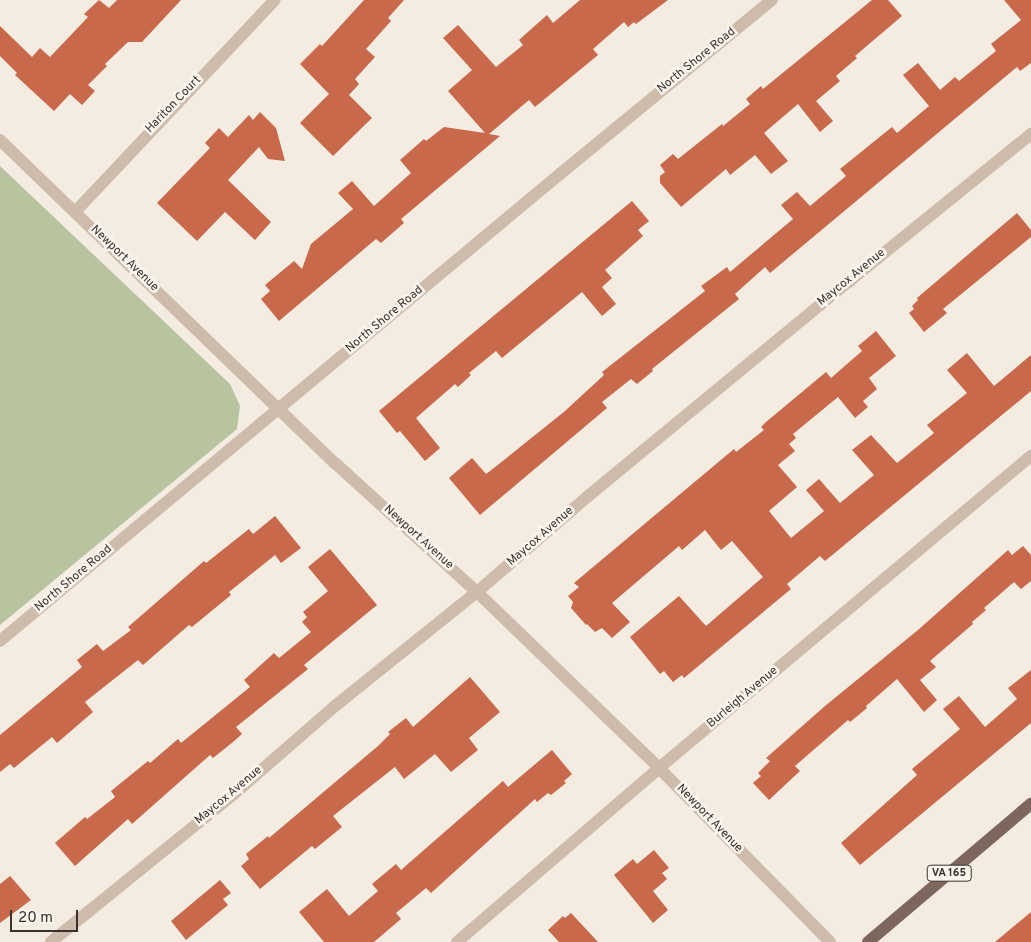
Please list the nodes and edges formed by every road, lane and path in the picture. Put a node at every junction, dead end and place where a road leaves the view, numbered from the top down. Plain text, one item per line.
1 (275, 0) edge
2 (772, 0) edge
3 (1031, 134) edge
4 (0, 140) edge
5 (75, 212) junction
6 (279, 410) junction
7 (1031, 456) edge
8 (477, 592) junction
9 (0, 642) edge
10 (659, 768) junction
11 (1031, 804) edge
12 (51, 942) edge
13 (457, 942) edge
14 (830, 942) edge
15 (868, 942) edge

1 - 5 street, Hariton Court
2 - 6 street, North Shore Road
3 - 8 street, Maycox Avenue
4 - 5 street, Newport Avenue
5 - 6 street, Newport Avenue
6 - 8 street, Newport Avenue
6 - 9 street, North Shore Road
7 - 10 street, Burleigh Avenue
8 - 10 street, Newport Avenue
8 - 12 street, Maycox Avenue
10 - 13 street, Burleigh Avenue
10 - 14 street, Newport Avenue
11 - 15 main road, VA 165

